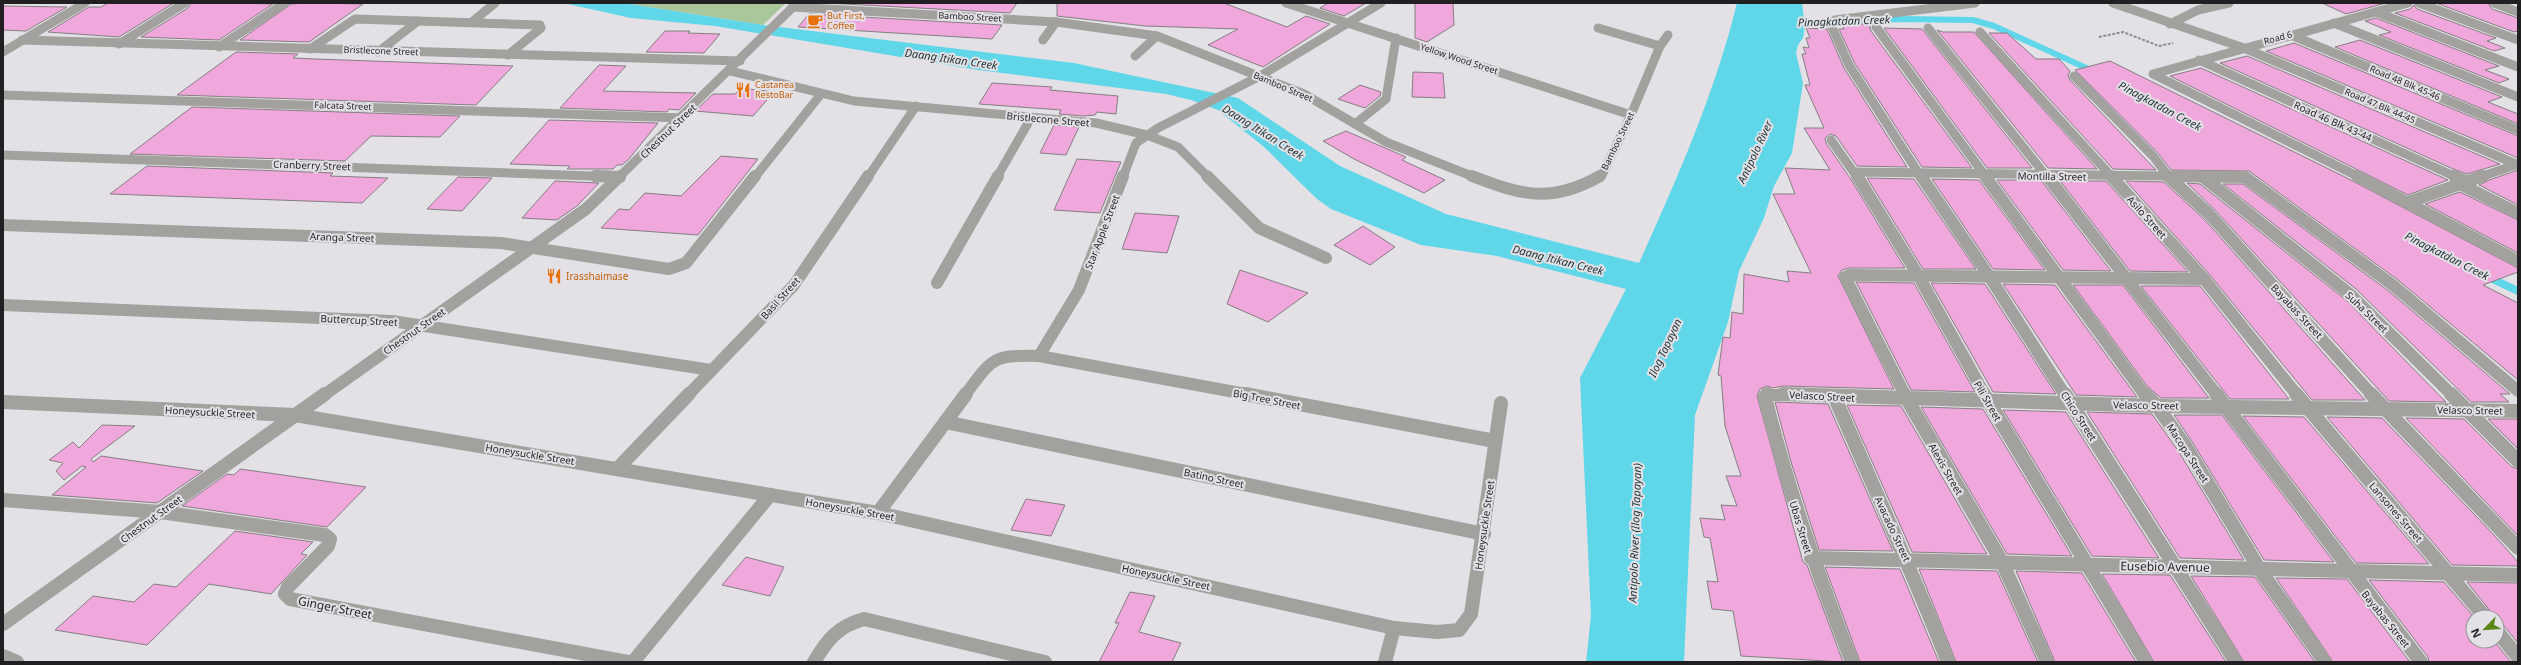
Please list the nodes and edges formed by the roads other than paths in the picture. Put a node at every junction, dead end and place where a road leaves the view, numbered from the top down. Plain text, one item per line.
1 (85, 3) edge
2 (185, 3) edge
3 (284, 3) edge
4 (495, 3) edge
5 (1286, 3) edge
6 (1381, 3) edge
7 (1975, 3) edge
8 (2113, 3) edge
9 (2229, 3) edge
10 (2408, 3) edge
11 (2419, 3) edge
12 (2494, 3) edge
13 (795, 5) edge
14 (2376, 12) junction
15 (2518, 12) edge
16 (418, 20) junction
17 (472, 22) junction
18 (1056, 22) junction
19 (1348, 22) junction
20 (2334, 23) junction
21 (2170, 24) junction
22 (1876, 27) dead end
23 (1598, 28) dead end
24 (1928, 28) dead end
25 (1980, 32) dead end
26 (1668, 35) dead end
27 (2291, 35) junction
28 (1157, 36) junction
29 (1396, 38) junction
30 (22, 40) junction
31 (1043, 40) dead end
32 (2518, 40) edge
33 (119, 44) junction
34 (1660, 46) junction
35 (219, 47) junction
36 (2244, 48) junction
37 (310, 49) junction
38 (3, 52) edge
39 (378, 52) junction
40 (508, 55) junction
41 (1135, 56) dead end
42 (2199, 60) junction
43 (740, 61) junction
44 (2518, 67) edge
45 (730, 71) junction
46 (1260, 76) junction
47 (2074, 76) dead end
48 (821, 94) junction
49 (3, 95) edge
50 (2518, 97) edge
51 (916, 106) junction
52 (1631, 115) junction
53 (682, 118) junction
54 (1031, 118) junction
55 (1354, 124) junction
56 (2518, 130) edge
57 (1147, 135) junction
58 (1831, 140) dead end
59 (3, 155) edge
60 (2517, 167) edge
61 (1854, 172) junction
62 (1918, 172) junction
63 (1984, 175) junction
64 (2047, 175) junction
65 (620, 177) junction
66 (2110, 177) junction
67 (2169, 177) junction
68 (2202, 177) junction
69 (2464, 183) junction
70 (2409, 202) junction
71 (2518, 213) edge
72 (3, 224) edge
73 (533, 248) junction
74 (1326, 258) dead end
75 (2518, 261) edge
76 (1918, 275) junction
77 (1989, 276) junction
78 (2058, 276) junction
79 (2125, 278) junction
80 (2204, 279) junction
81 (937, 284) dead end
82 (3, 305) edge
83 (423, 324) junction
84 (1039, 356) junction
85 (711, 370) junction
86 (2518, 391) edge
87 (1773, 393) joint
88 (1835, 398) junction
89 (1907, 400) junction
90 (1987, 400) junction
91 (3, 402) edge
92 (2070, 403) junction
93 (1501, 404) dead end
94 (2157, 406) junction
95 (2225, 406) junction
96 (2307, 408) junction
97 (2383, 408) junction
98 (2466, 409) junction
99 (2518, 411) edge
100 (295, 415) junction
101 (945, 422) junction
102 (1495, 441) junction
103 (2518, 461) edge
104 (618, 468) junction
105 (770, 495) junction
106 (3, 500) edge
107 (160, 512) junction
108 (878, 513) junction
109 (1484, 534) junction
110 (2518, 548) edge
111 (1811, 558) junction
112 (1907, 559) junction
113 (2002, 562) junction
114 (2089, 566) junction
115 (2177, 567) junction
116 (2260, 570) junction
117 (2348, 571) junction
118 (2449, 574) junction
119 (2518, 575) edge
120 (2478, 609) edge
121 (3, 624) edge
122 (1394, 628) junction
123 (2505, 641) edge
124 (3, 656) edge
125 (2518, 657) edge
126 (17, 662) edge
127 (628, 662) edge
128 (633, 662) edge
129 (814, 662) edge
130 (1045, 662) edge
131 (1385, 662) edge
132 (1852, 662) edge
133 (1948, 662) edge
134 (2047, 662) edge
135 (2146, 662) edge
136 (2236, 662) edge
137 (2325, 662) edge
138 (2420, 662) edge

1 - 30 street
2 - 33 street
3 - 35 street
4 - 17 street
5 - 19 street, Yellow Wood Street
6 - 19 street, Star Apple Street
7 - 62 street, Chico Street
8 - 21 street, Road 47 Blk 44-45
9 - 21 street
10 - 14 street, Road 6
11 - 32 street
12 - 15 street
13 - 18 street, Bamboo Street
13 - 43 street, Chestnut Street
14 - 20 street, Road 6
14 - 44 street
16 - 17 street
16 - 37 street
16 - 39 street
17 - 40 street
18 - 28 street, Bamboo Street
18 - 31 street
19 - 29 street, Yellow Wood Street
19 - 46 street, Star Apple Street
20 - 27 street, Road 6
20 - 50 street
21 - 36 street, Road 47 Blk 44-45
22 - 63 street, Macopa Street
23 - 34 street
24 - 64 street, Bayabas Street
25 - 66 street, Asilo Street
26 - 34 street, Bamboo Street
27 - 36 street, Road 6
27 - 56 street, Road 48 Blk 45-46
28 - 41 street
28 - 46 street, Bamboo Street
29 - 52 street, Yellow Wood Street
29 - 55 street
30 - 33 street, Bristlecone Street
30 - 38 street
33 - 35 street, Bristlecone Street
34 - 52 street, Bamboo Street
35 - 37 street, Bristlecone Street
36 - 42 street, Road 6
36 - 60 street, Road 47 Blk 44-45
37 - 39 street, Bristlecone Street
39 - 40 street, Bristlecone Street
40 - 43 street, Bristlecone Street
42 - 69 street, Road 46 Blk 43-44
42 - 70 street, Road 6
43 - 45 street, Chestnut Street
45 - 48 street, Bristlecone Street
45 - 53 street, Chestnut Street
46 - 55 street, Bamboo Street
46 - 57 street, Star Apple Street
47 - 67 street, Bayabas Street
48 - 51 street, Bristlecone Street
48 - 73 street, Aranga Street
49 - 53 street, Falcata Street
51 - 54 street, Bristlecone Street
51 - 85 street, Basil Street
52 - 55 street, Bamboo Street
53 - 65 street, Chestnut Street
54 - 57 street, Bristlecone Street
54 - 81 street
57 - 74 street, Bristlecone Street
57 - 84 street, Star Apple Street
58 - 61 street, Pili Street
59 - 65 street, Cranberry Street
60 - 69 street
61 - 62 street, Montilla Street
61 - 76 street, Pili Street
62 - 63 street, Montilla Street
62 - 77 street, Chico Street
63 - 64 street, Montilla Street
63 - 78 street, Macopa Street
64 - 66 street, Montilla Street
64 - 79 street, Bayabas Street
65 - 73 street, Chestnut Street
66 - 67 street, Montilla Street
66 - 80 street, Asilo Street
67 - 68 street, Montilla Street
67 - 97 street, Bayabas Street
68 - 86 street, Montilla Street
68 - 98 street, Suha Street
69 - 70 street
69 - 71 street, Road 46 Blk 43-44
70 - 75 street
72 - 73 street, Aranga Street
73 - 83 street, Chestnut Street
76 - 77 street
76 - 89 street, Alexis Street
76 - 90 street, Pili Street
77 - 78 street
77 - 92 street, Chico Street
78 - 79 street
78 - 94 street, Macopa Street
79 - 80 street
79 - 95 street, Bayabas Street
80 - 96 street, Asilo Street
82 - 83 street, Buttercup Street
83 - 85 street, Buttercup Street
83 - 100 street, Chestnut Street
84 - 101 street
84 - 102 street, Big Tree Street
85 - 104 street, Basil Street
87 - 88 street, Velasco Street
87 - 111 street, Ubas Street
88 - 89 street, Velasco Street
88 - 112 street, Avacado Street
89 - 90 street, Velasco Street
89 - 113 street, Alexis Street
90 - 92 street, Velasco Street
90 - 114 street, Pili Street
91 - 100 street, Honeysuckle Street
92 - 94 street, Velasco Street
92 - 115 street, Chico Street
93 - 102 street, Honeysuckle Street
94 - 95 street, Velasco Street
94 - 116 street, Macopa Street
95 - 96 street, Velasco Street
95 - 117 street, Bayabas Street
96 - 97 street, Velasco Street
96 - 118 street, Lansones Street
97 - 98 street, Velasco Street
97 - 110 street, Bayabas Street
98 - 99 street, Velasco Street
98 - 103 street, Suha Street
100 - 104 street, Honeysuckle Street
100 - 107 street, Chestnut Street
101 - 108 street
101 - 109 street, Batino Street
102 - 109 street, Honeysuckle Street
104 - 105 street, Honeysuckle Street
105 - 108 street, Honeysuckle Street
105 - 128 street
106 - 107 street
107 - 121 street, Chestnut Street
107 - 127 street, Ginger Street
108 - 122 street, Honeysuckle Street
109 - 122 street, Honeysuckle Street
111 - 112 street, Eusebio Avenue
111 - 132 street, Ubas Street
112 - 113 street, Eusebio Avenue
112 - 133 street, Avacado Street
113 - 114 street, Eusebio Avenue
113 - 134 street, Alexis Street
114 - 115 street, Eusebio Avenue
114 - 135 street, Pili Street
115 - 116 street, Eusebio Avenue
115 - 136 street, Chico Street
116 - 117 street, Eusebio Avenue
116 - 137 street, Macopa Street
117 - 118 street, Eusebio Avenue
117 - 138 street, Bayabas Street
118 - 119 street, Eusebio Avenue
118 - 120 street, Lansones Street
122 - 131 street
123 - 125 street
124 - 126 street
129 - 130 street

